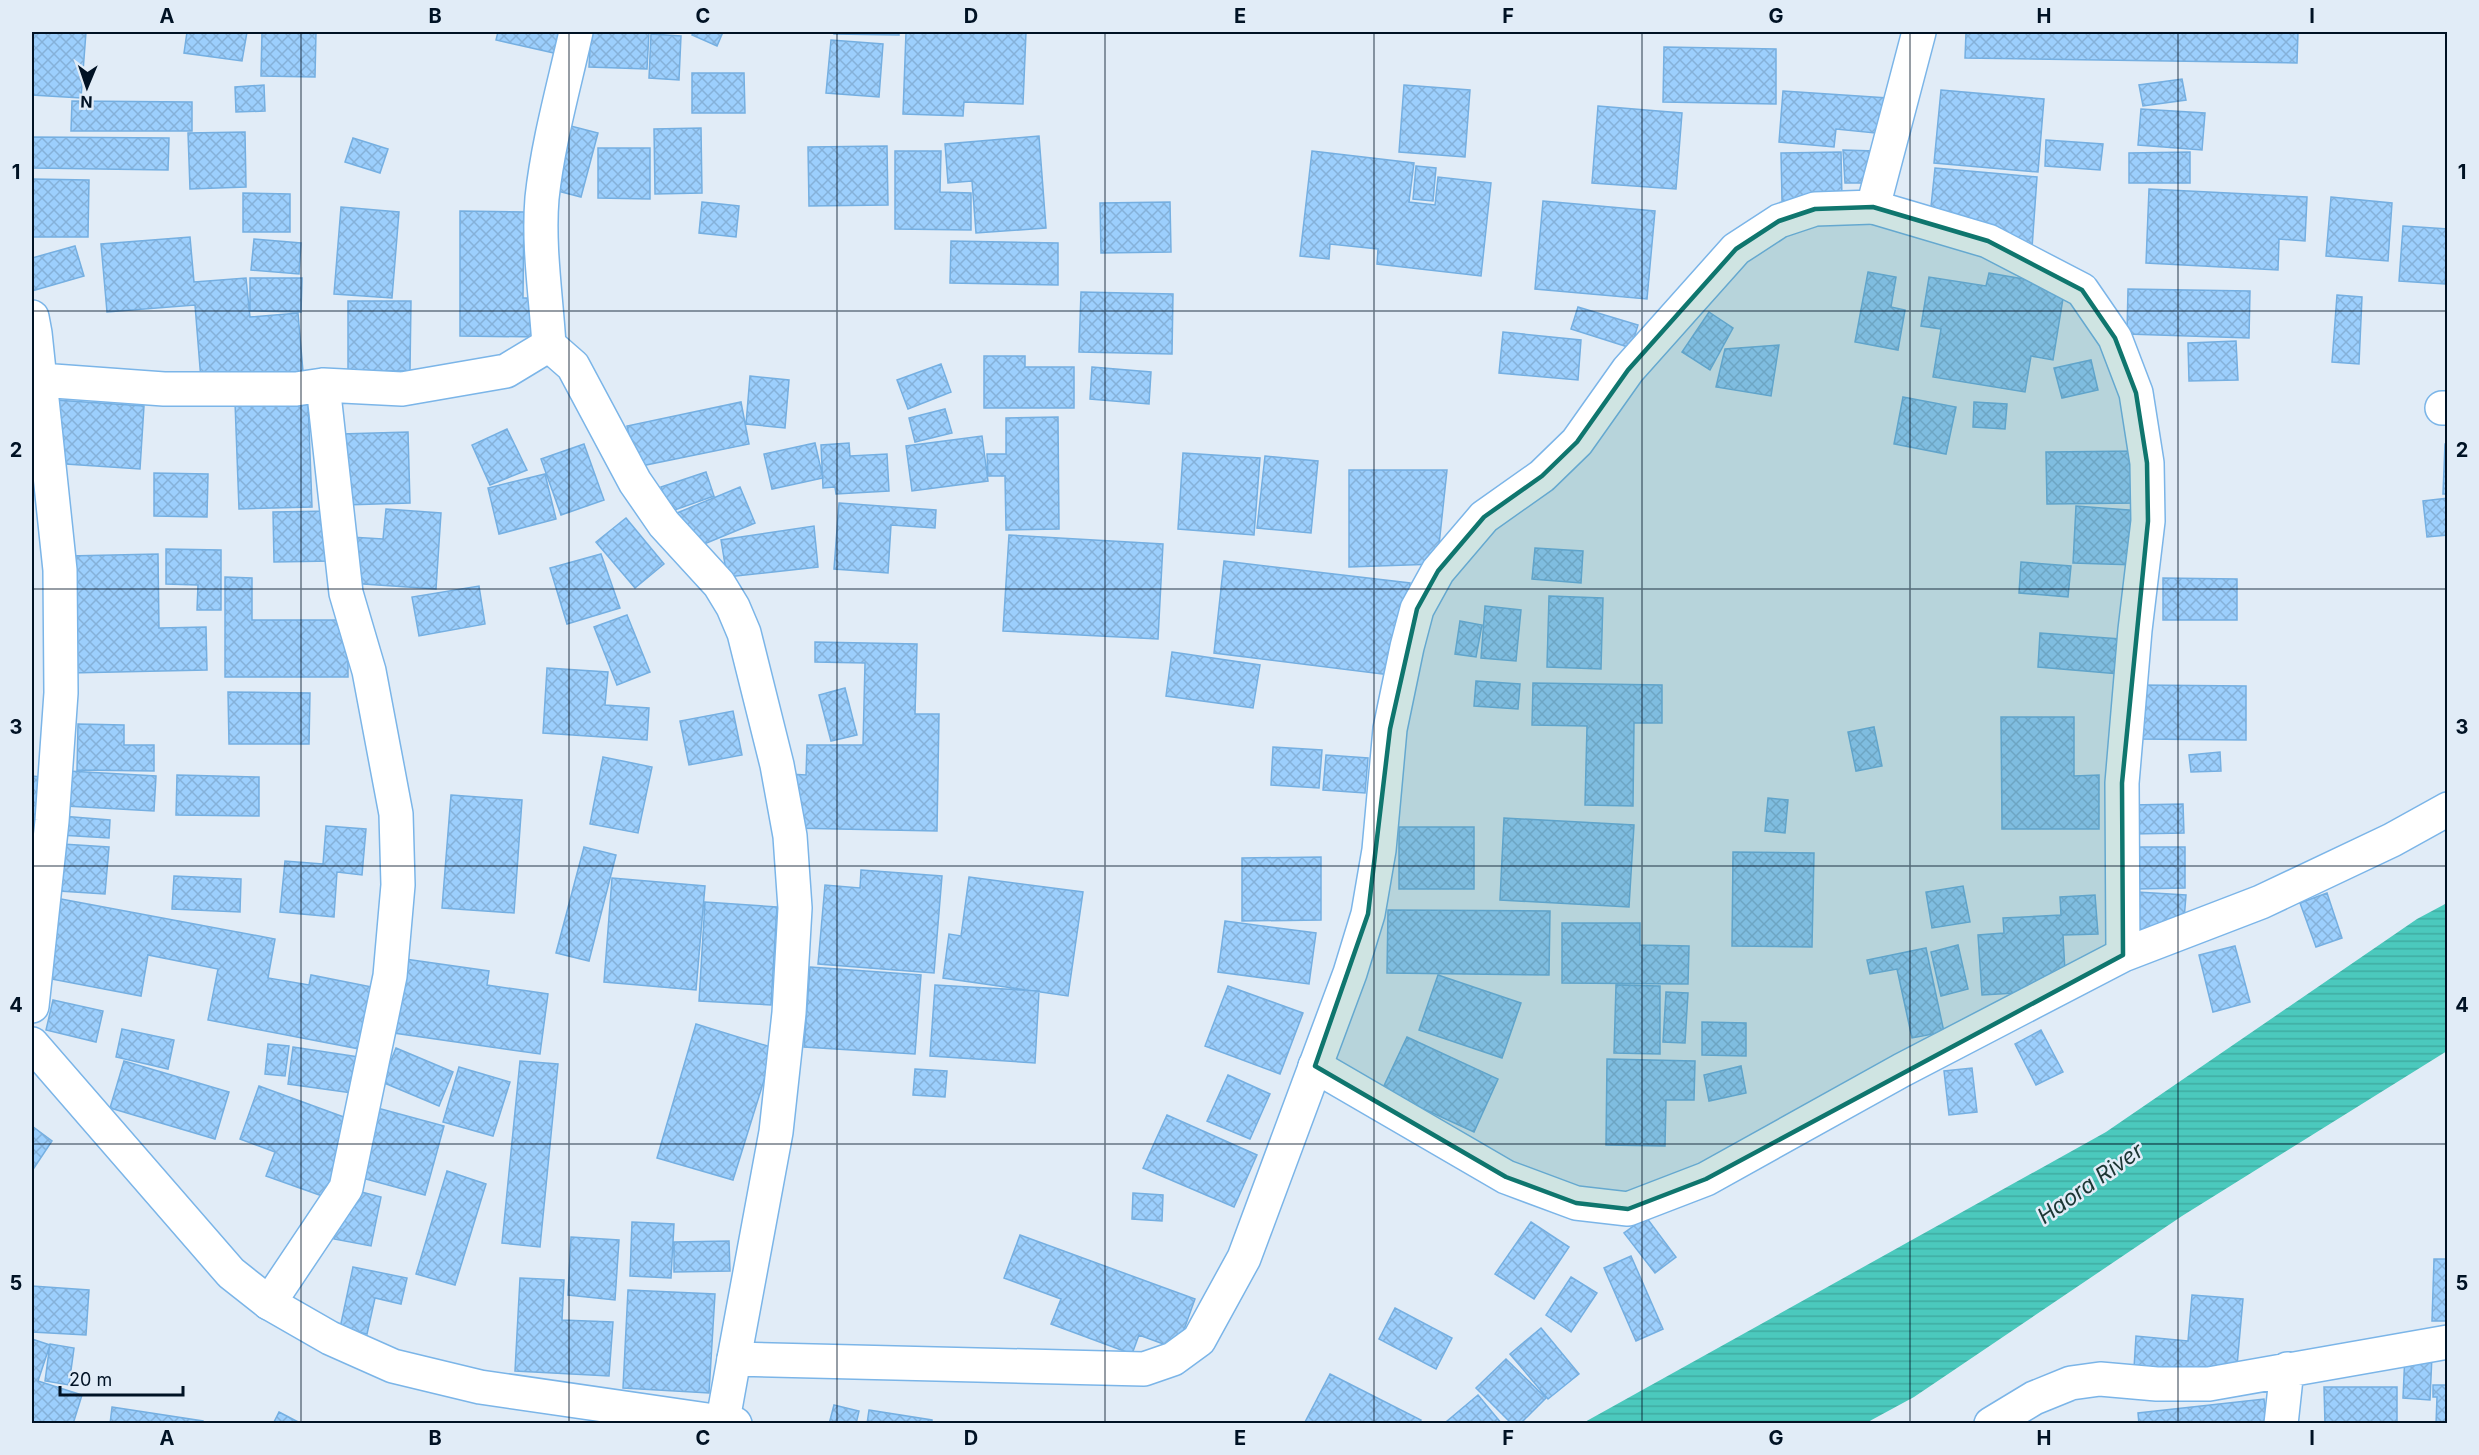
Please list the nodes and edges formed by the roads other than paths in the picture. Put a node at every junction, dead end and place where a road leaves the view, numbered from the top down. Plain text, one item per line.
1 (576, 32) edge
2 (1919, 32) edge
3 (1873, 207) junction
4 (32, 317) edge
5 (549, 345) junction
6 (40, 380) junction
7 (323, 386) junction
8 (2448, 809) edge
9 (2123, 955) junction
10 (32, 1006) edge
11 (32, 1044) edge
12 (1315, 1066) junction
13 (269, 1302) junction
14 (2448, 1342) edge
15 (734, 1359) junction
16 (2287, 1369) junction
17 (729, 1422) edge
18 (1991, 1424) edge
19 (2281, 1424) edge

1 - 5 street
2 - 3 street
3 - 9 street
3 - 12 street
4 - 6 street
5 - 7 street
5 - 15 street
6 - 7 street
6 - 10 street
7 - 13 street
8 - 9 street
9 - 12 street
11 - 13 street
12 - 15 street
13 - 17 street
14 - 16 street
15 - 17 street
16 - 18 street
16 - 19 street

